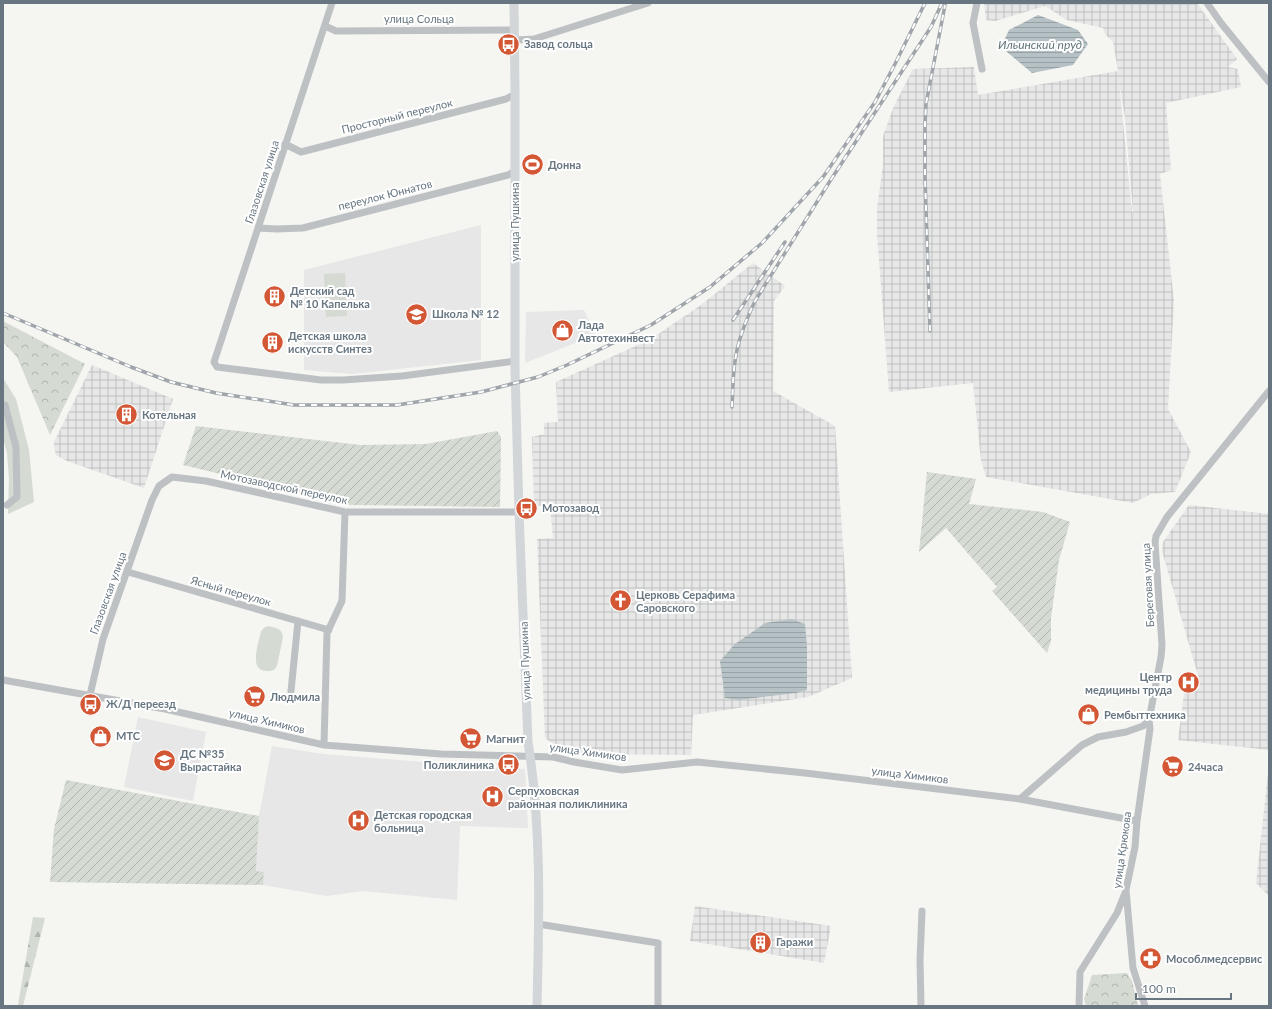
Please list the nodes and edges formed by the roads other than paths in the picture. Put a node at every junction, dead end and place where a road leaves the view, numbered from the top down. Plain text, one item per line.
1 (332, 3) edge
2 (514, 3) edge
3 (648, 3) edge
4 (977, 3) edge
5 (1207, 3) edge
6 (325, 26) junction
7 (514, 30) junction
8 (515, 40) junction
9 (982, 69) dead end
10 (1269, 82) edge
11 (515, 94) junction
12 (285, 144) junction
13 (515, 171) junction
14 (258, 228) junction
15 (515, 366) junction
16 (1269, 391) edge
17 (4, 404) edge
18 (152, 500) joint
19 (7, 505) dead end
20 (345, 512) junction
21 (519, 512) junction
22 (128, 572) junction
23 (298, 622) junction
24 (328, 630) junction
25 (3, 680) edge
26 (291, 690) dead end
27 (90, 695) junction
28 (1149, 720) junction
29 (324, 745) junction
30 (530, 756) junction
31 (1020, 799) junction
32 (1137, 821) junction
33 (1126, 890) junction
34 (922, 911) dead end
35 (538, 924) junction
36 (537, 1006) edge
37 (658, 1006) edge
38 (922, 1006) edge
39 (1080, 1006) edge
40 (1145, 1006) edge

1 - 6 street, Глазовская улица
2 - 7 street, улица Пушкина
3 - 8 street
4 - 9 street
5 - 10 street
6 - 7 street, улица Сольца
6 - 12 street, Глазовская улица
7 - 8 street, улица Пушкина
8 - 11 street, улица Пушкина
11 - 12 street, Просторный переулок
11 - 13 street, улица Пушкина
12 - 14 street, Глазовская улица
13 - 14 street, переулок Юннатов
13 - 15 street, улица Пушкина
14 - 15 street, Глазовская улица
15 - 21 street, улица Пушкина
16 - 28 street, Береговая улица
17 - 19 street
18 - 20 street, Мотозаводской переулок
18 - 22 street, Глазовская улица
20 - 21 street, Мотозаводской переулок
20 - 24 street
21 - 30 street, улица Пушкина
22 - 23 street, Ясный переулок
22 - 27 street, Глазовская улица
23 - 24 street, Ясный переулок
23 - 26 street
24 - 29 street
25 - 27 street, улица Химиков
27 - 29 street, улица Химиков
28 - 31 street
28 - 32 street, улица Крюкова
29 - 30 street, улица Химиков
30 - 31 street, улица Химиков
30 - 35 street, улица Пушкина
31 - 32 street, улица Химиков
32 - 33 street, улица Крюкова
33 - 39 street
33 - 40 street, улица Крюкова
34 - 38 street
35 - 36 street, улица Пушкина
35 - 37 street

